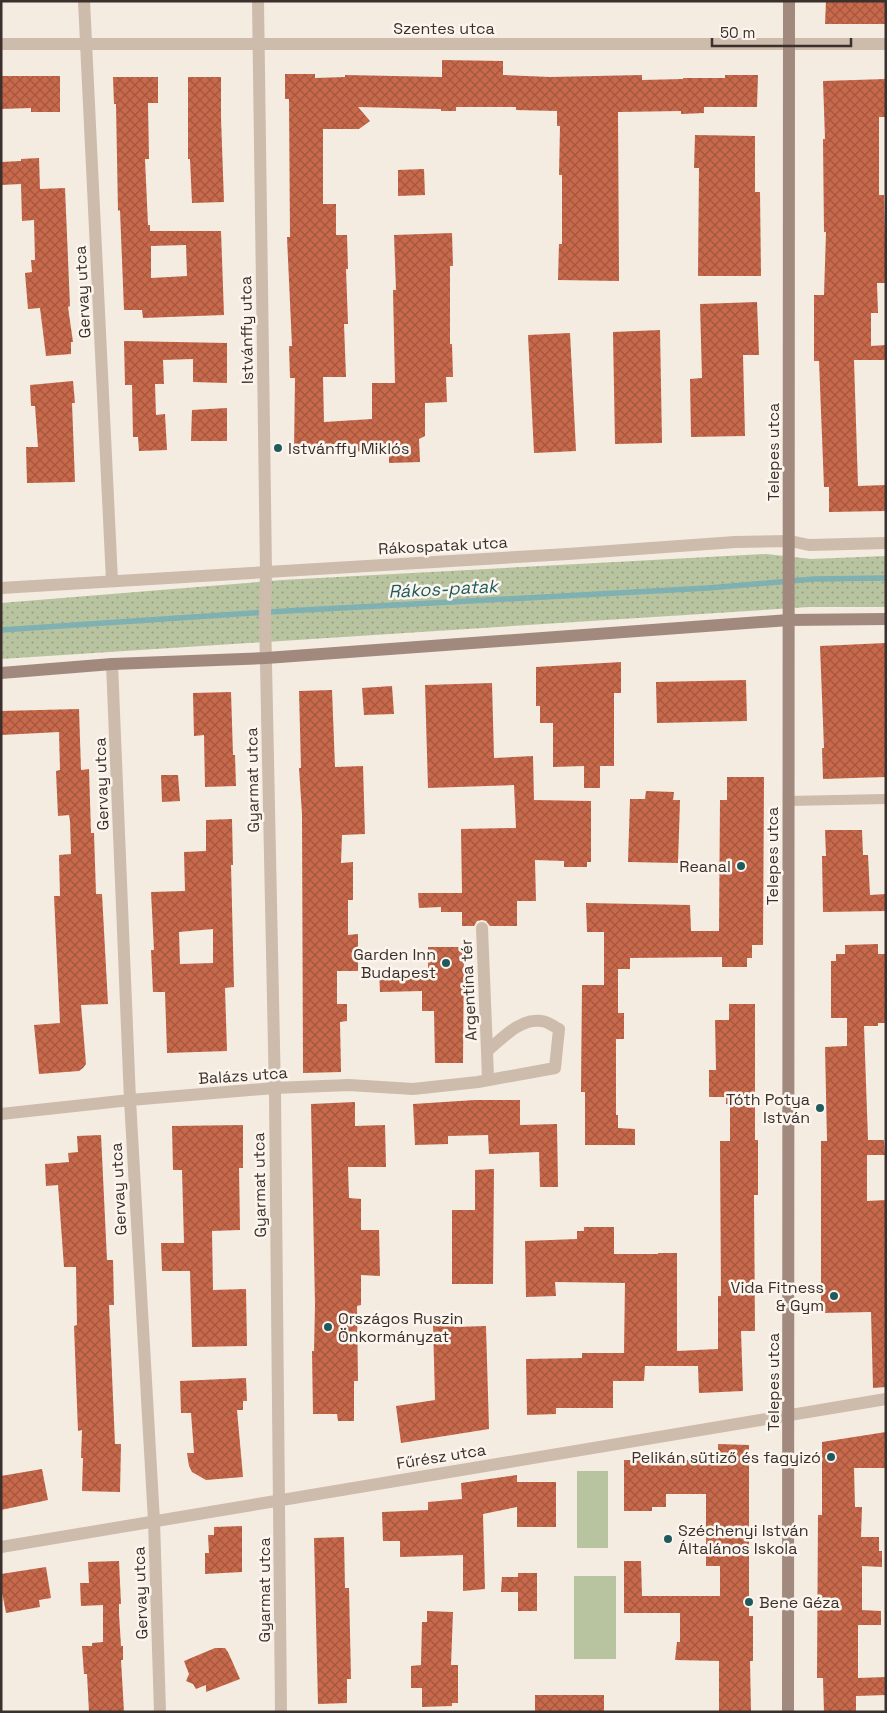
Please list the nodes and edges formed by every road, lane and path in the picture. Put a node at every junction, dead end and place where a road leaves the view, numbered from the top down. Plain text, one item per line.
1 (84, 1) edge
2 (258, 1) edge
3 (790, 1) edge
4 (1, 44) edge
5 (86, 44) junction
6 (259, 44) junction
7 (790, 44) junction
8 (886, 44) edge
9 (790, 541) junction
10 (886, 543) edge
11 (266, 572) junction
12 (112, 581) junction
13 (1, 588) edge
14 (886, 619) edge
15 (789, 620) junction
16 (266, 658) junction
17 (112, 664) junction
18 (1, 673) edge
19 (886, 799) edge
20 (789, 801) junction
21 (482, 928) dead end
22 (488, 1051) junction
23 (488, 1080) junction
24 (274, 1088) junction
25 (130, 1100) junction
26 (1, 1114) edge
27 (886, 1399) edge
28 (788, 1414) junction
29 (280, 1499) junction
30 (154, 1521) junction
31 (1, 1547) edge
32 (160, 1712) edge
33 (281, 1712) edge
34 (788, 1712) edge

1 - 5 street, Gervay utca
2 - 6 street, Istvánffy utca
3 - 7 street, Telepes utca
4 - 5 street, Szentes utca
5 - 6 street, Szentes utca
5 - 12 street, Gervay utca
6 - 7 street, Szentes utca
6 - 11 street, Istvánffy utca
7 - 8 street, Szentes utca
7 - 9 street, Telepes utca
9 - 10 street, Rákospatak utca
9 - 11 street, Rákospatak utca
9 - 15 street, Telepes utca
11 - 12 street, Rákospatak utca
11 - 16 street, Istvánffy utca
12 - 13 street, Rákospatak utca
14 - 15 street
15 - 16 street
15 - 20 street, Telepes utca
16 - 17 street
16 - 24 street, Gyarmat utca
17 - 18 street
17 - 25 street, Gervay utca
19 - 20 lane
20 - 28 street, Telepes utca
21 - 22 street, Argentína tér
22 - 23 street, Argentína tér
22 - 23 street, Argentína tér
23 - 24 street, Balázs utca
24 - 25 street, Balázs utca
24 - 29 street, Gyarmat utca
25 - 26 street, Balázs utca
25 - 30 street, Gervay utca
27 - 28 street, Fűrész utca
28 - 29 street, Fűrész utca
28 - 34 street, Telepes utca
29 - 30 street, Fűrész utca
29 - 33 street, Gyarmat utca
30 - 31 street, Fűrész utca
30 - 32 street, Gervay utca

